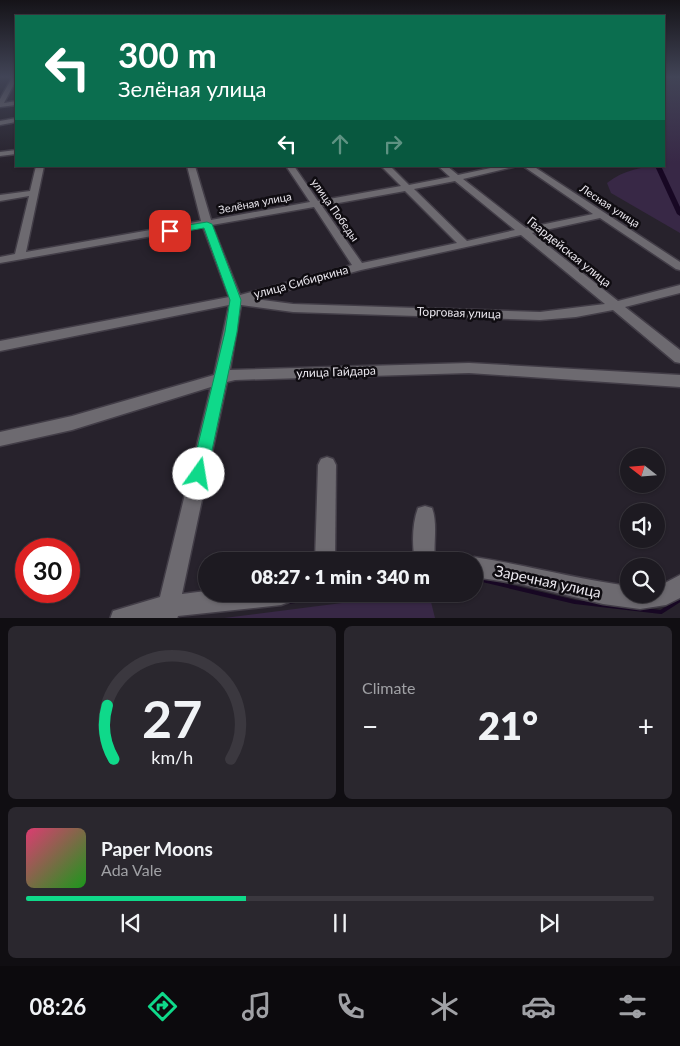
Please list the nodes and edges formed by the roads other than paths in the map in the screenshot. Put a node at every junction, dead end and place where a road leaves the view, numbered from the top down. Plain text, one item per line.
1 (15, 120) edge
2 (0, 124) edge
3 (15, 152) edge
4 (0, 154) edge
5 (40, 167) edge
6 (191, 167) edge
7 (291, 167) edge
8 (386, 167) edge
9 (443, 167) edge
10 (508, 167) edge
11 (528, 167) edge
12 (457, 178) junction
13 (407, 188) junction
14 (33, 192) junction
15 (0, 198) edge
16 (315, 204) junction
17 (601, 216) junction
18 (207, 224) junction
19 (524, 233) junction
20 (465, 245) junction
21 (20, 256) junction
22 (0, 260) edge
23 (359, 267) junction
24 (680, 267) edge
25 (680, 289) edge
26 (236, 300) junction
27 (615, 306) junction
28 (0, 346) edge
29 (680, 358) edge
30 (220, 380) junction
31 (680, 381) edge
32 (0, 439) edge
33 (327, 465) dead end
34 (425, 515) dead end
35 (325, 552) edge
36 (424, 552) edge
37 (483, 568) edge
38 (680, 586) edge
39 (230, 602) edge
40 (167, 612) edge
41 (121, 618) edge

1 - 2 street
3 - 4 street
5 - 14 street
6 - 18 street
7 - 16 street, улица Победы
8 - 13 street
9 - 12 street, Гвардейская улица
10 - 12 street, Зелёная улица
11 - 17 street, Лесная улица
12 - 13 street, Зелёная улица
12 - 19 street, Гвардейская улица
13 - 16 street, Зелёная улица
13 - 20 street
14 - 15 street
14 - 21 street
16 - 18 street, Зелёная улица
16 - 23 street, улица Победы
17 - 19 street, улица Сибиркина
17 - 24 street, Лесная улица
18 - 21 street, Зелёная улица
18 - 26 street
19 - 20 street, улица Сибиркина
19 - 27 street, Гвардейская улица
20 - 23 street, улица Сибиркина
21 - 22 street, Зелёная улица
23 - 26 street, улица Сибиркина
25 - 27 street, Торговая улица
26 - 27 street, Торговая улица
26 - 28 street, улица Сибиркина
26 - 30 street
27 - 29 street, Гвардейская улица
30 - 31 street, улица Гайдара
30 - 32 street, улица Гайдара
30 - 40 street
33 - 35 street
34 - 36 street
37 - 38 street, Заречная улица
39 - 40 street
40 - 41 street

